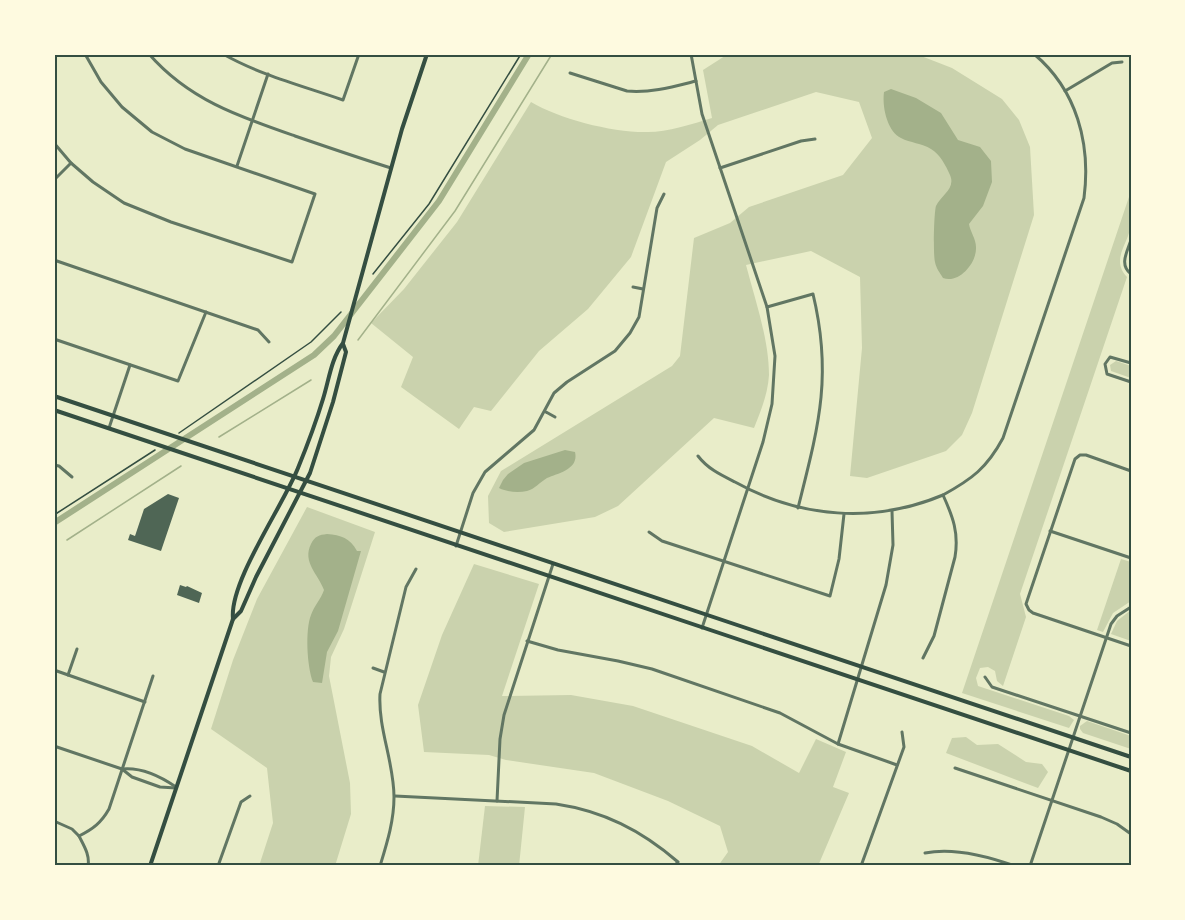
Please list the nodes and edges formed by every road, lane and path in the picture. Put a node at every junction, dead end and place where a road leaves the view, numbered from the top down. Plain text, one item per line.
1 (85, 54) edge
2 (149, 54) edge
3 (223, 54) edge
4 (359, 54) edge
5 (427, 54) edge
6 (521, 54) edge
7 (691, 54) edge
8 (1034, 54) edge
9 (1122, 62) dead end
10 (570, 73) dead end
11 (268, 74) junction
12 (696, 81) junction
13 (1065, 91) junction
14 (252, 121) junction
15 (815, 139) dead end
16 (54, 143) edge
17 (70, 163) junction
18 (237, 167) junction
19 (391, 168) junction
20 (720, 168) junction
21 (56, 178) dead end
22 (664, 194) dead end
23 (1131, 240) edge
24 (54, 260) edge
25 (373, 274) dead end
26 (1131, 274) edge
27 (633, 287) dead end
28 (644, 289) junction
29 (767, 307) junction
30 (206, 312) junction
31 (341, 312) dead end
32 (54, 339) edge
33 (269, 342) dead end
34 (343, 343) junction
35 (1131, 363) edge
36 (130, 365) junction
37 (1131, 382) edge
38 (54, 396) edge
39 (54, 410) edge
40 (545, 412) junction
41 (113, 416) junction
42 (555, 417) dead end
43 (109, 429) junction
44 (175, 436) junction
45 (161, 447) junction
46 (698, 456) dead end
47 (54, 465) edge
48 (1131, 471) edge
49 (72, 477) dead end
50 (294, 477) junction
51 (306, 481) junction
52 (747, 489) junction
53 (288, 490) junction
54 (300, 494) junction
55 (943, 495) junction
56 (798, 508) junction
57 (892, 511) junction
58 (844, 514) junction
59 (54, 515) edge
60 (1050, 531) junction
61 (649, 532) dead end
62 (460, 533) junction
63 (456, 546) junction
64 (1131, 558) edge
65 (723, 561) junction
66 (553, 564) junction
67 (416, 569) dead end
68 (549, 577) junction
69 (1131, 607) edge
70 (706, 615) junction
71 (233, 619) junction
72 (702, 628) junction
73 (1106, 637) junction
74 (527, 640) junction
75 (1131, 646) edge
76 (77, 649) dead end
77 (923, 658) dead end
78 (861, 667) junction
79 (374, 668) dead end
80 (54, 670) edge
81 (384, 672) junction
82 (68, 675) junction
83 (153, 676) dead end
84 (985, 677) dead end
85 (857, 680) junction
86 (145, 702) junction
87 (1080, 716) junction
88 (902, 732) dead end
89 (1131, 733) edge
90 (1072, 737) junction
91 (838, 744) junction
92 (54, 746) edge
93 (1068, 750) junction
94 (1131, 757) edge
95 (897, 765) junction
96 (955, 768) dead end
97 (122, 769) junction
98 (1131, 771) edge
99 (177, 788) junction
100 (250, 796) dead end
101 (394, 796) junction
102 (497, 801) junction
103 (1052, 801) junction
104 (54, 821) edge
105 (1131, 834) edge
106 (79, 836) junction
107 (925, 853) dead end
108 (88, 866) edge
109 (150, 866) edge
110 (218, 866) edge
111 (380, 866) edge
112 (674, 866) edge
113 (861, 866) edge
114 (1015, 866) edge
115 (1030, 866) edge

1 - 18 street
2 - 14 street
3 - 11 street
4 - 11 street
5 - 19 main road
6 - 25 path
7 - 12 street
8 - 13 street
9 - 13 street
10 - 12 street
11 - 14 street
12 - 20 street
13 - 55 street
14 - 18 street
14 - 19 street
15 - 20 street
16 - 17 street
17 - 18 street
17 - 21 street
19 - 34 main road
20 - 29 street
22 - 28 street
23 - 26 street
24 - 30 street
27 - 28 street
28 - 40 street
29 - 52 street
29 - 56 street
30 - 33 street
30 - 36 street
31 - 44 path
32 - 36 street
34 - 50 main road
34 - 51 main road
35 - 37 street
36 - 41 street
38 - 41 main road
39 - 43 main road
40 - 42 street
40 - 62 street
41 - 43 street
41 - 44 main road
43 - 45 main road
44 - 50 main road
45 - 53 main road
45 - 59 path
46 - 52 street
47 - 49 street
48 - 60 street
50 - 51 main road
50 - 53 main road
51 - 54 main road
51 - 62 main road
52 - 56 street
52 - 65 street
53 - 54 main road
53 - 71 main road
54 - 63 main road
54 - 71 main road
55 - 57 street
55 - 77 street
56 - 58 street
57 - 58 street
57 - 78 street
58 - 65 street
60 - 64 street
60 - 73 street
61 - 65 street
62 - 63 street
62 - 66 main road
63 - 68 main road
65 - 70 street
66 - 68 street
66 - 70 main road
67 - 81 street
68 - 72 main road
68 - 74 street
69 - 73 street
70 - 72 street
70 - 78 main road
71 - 99 main road
72 - 85 main road
73 - 75 street
73 - 87 street
74 - 91 street
74 - 102 street
76 - 82 street
78 - 85 street
78 - 90 main road
79 - 81 street
80 - 82 street
81 - 101 street
82 - 86 street
83 - 86 street
84 - 87 street
85 - 91 street
85 - 93 main road
86 - 97 street
87 - 89 street
87 - 90 street
88 - 95 street
90 - 93 street
90 - 94 main road
91 - 95 street
92 - 97 street
93 - 98 main road
93 - 103 street
95 - 113 street
96 - 103 street
97 - 99 street
97 - 99 street
97 - 106 street
99 - 109 main road
100 - 110 street
101 - 102 street
101 - 111 street
102 - 112 street
103 - 105 street
103 - 115 street
104 - 106 street
106 - 108 street
107 - 114 street

